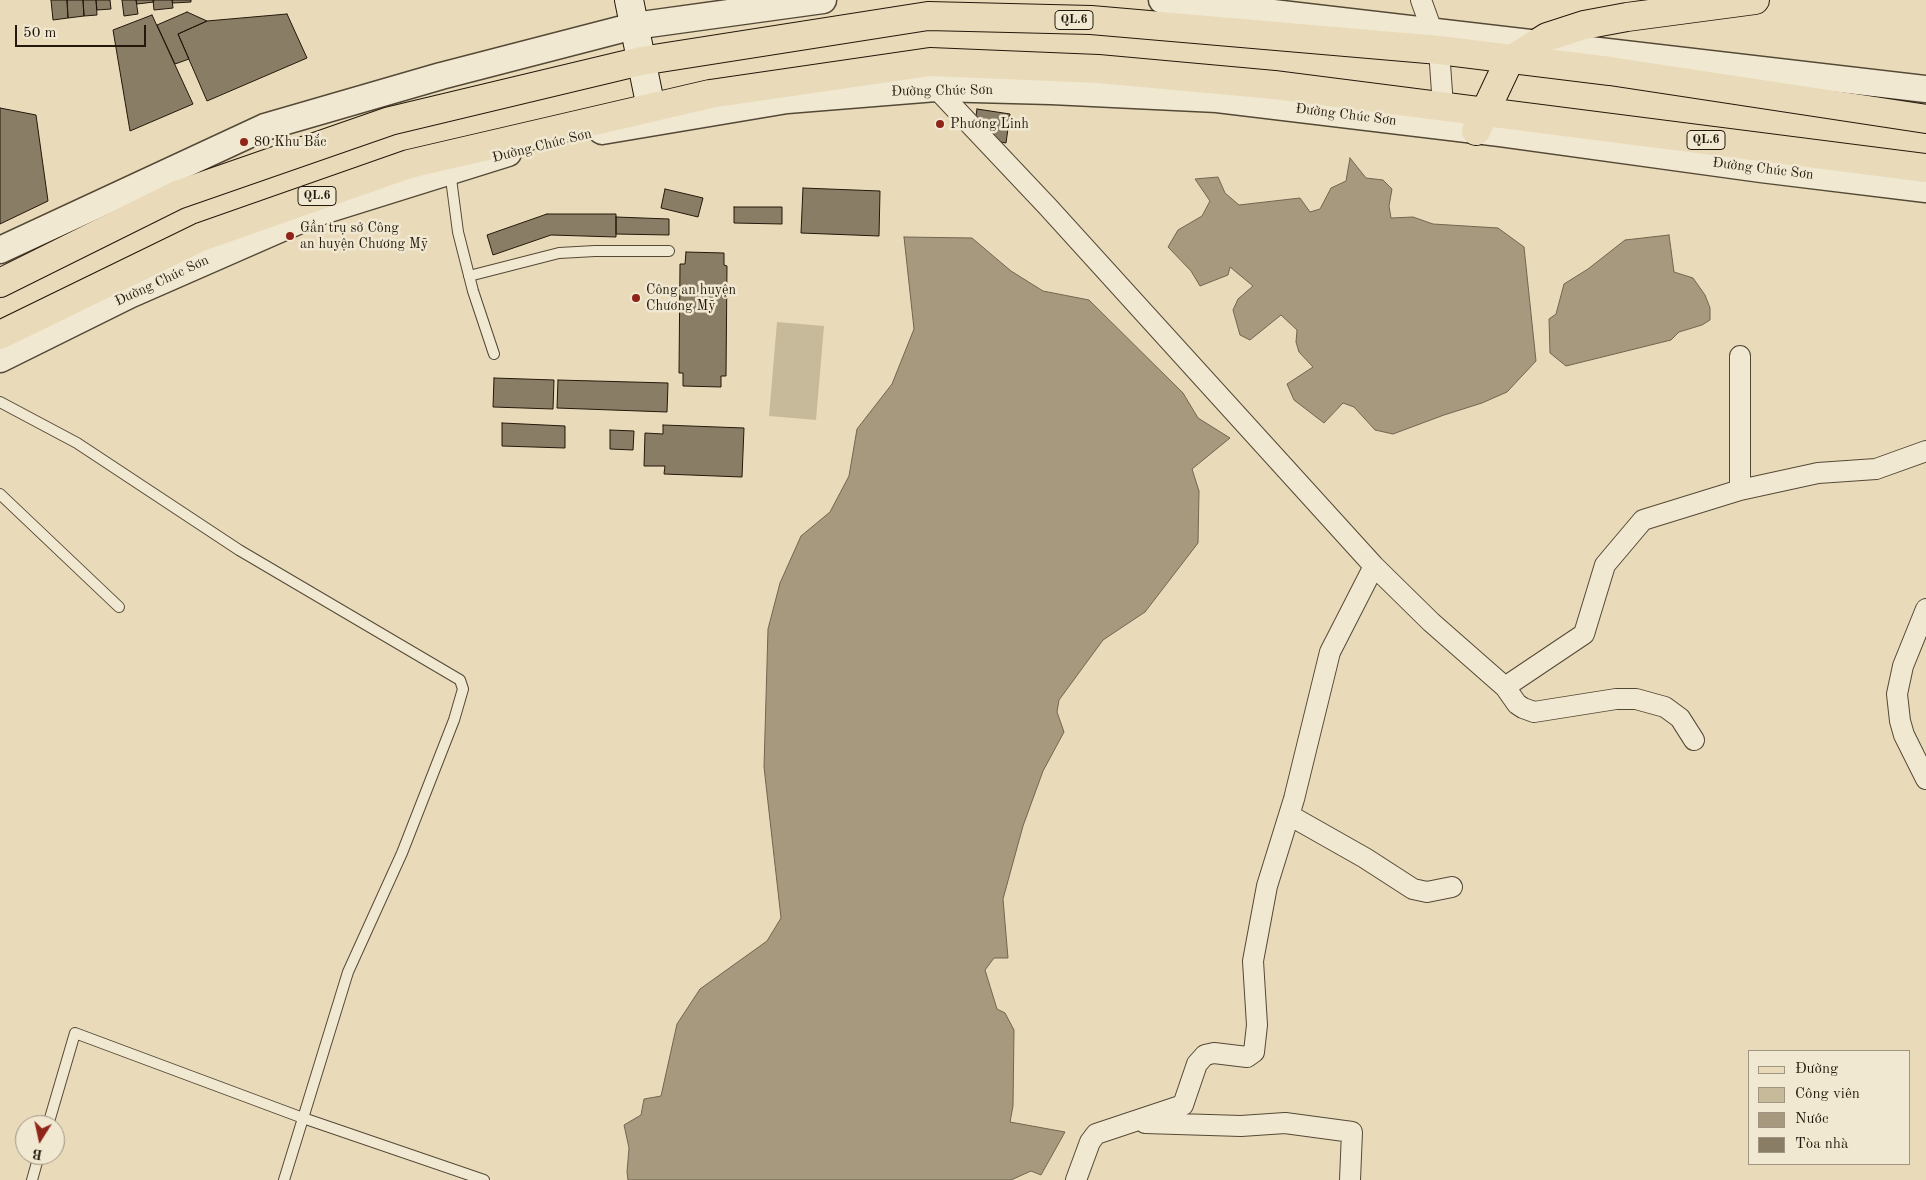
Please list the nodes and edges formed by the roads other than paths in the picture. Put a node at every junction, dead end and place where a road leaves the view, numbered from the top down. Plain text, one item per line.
1 (823, 0) edge
2 (1162, 0) edge
3 (1420, 0) edge
4 (1755, 0) edge
5 (631, 13) edge
6 (1436, 40) junction
7 (1535, 44) junction
8 (641, 61) junction
9 (1509, 61) junction
10 (914, 64) junction
11 (936, 88) junction
12 (1926, 89) edge
13 (651, 108) junction
14 (1444, 116) junction
15 (1926, 119) edge
16 (1481, 121) junction
17 (448, 163) junction
18 (1926, 168) edge
19 (1926, 188) edge
20 (0, 250) edge
21 (669, 251) dead end
22 (469, 276) junction
23 (0, 283) edge
24 (0, 335) edge
25 (494, 354) dead end
26 (1740, 356) dead end
27 (0, 359) edge
28 (0, 402) edge
29 (1926, 451) edge
30 (1740, 490) junction
31 (0, 494) edge
32 (1374, 566) junction
33 (119, 607) dead end
34 (1926, 609) edge
35 (1504, 687) junction
36 (1694, 740) dead end
37 (1926, 779) edge
38 (1289, 814) junction
39 (1452, 887) dead end
40 (51, 1115) edge
41 (303, 1118) junction
42 (1128, 1123) junction
43 (36, 1165) edge
44 (32, 1180) edge
45 (284, 1180) edge
46 (484, 1180) edge
47 (1076, 1180) edge
48 (1350, 1180) edge

1 - 5 street
2 - 6 street
3 - 6 street
4 - 7 main road
5 - 8 main road
5 - 20 street
6 - 7 street
6 - 8 main road, QL.6
6 - 9 main road, QL.6
6 - 14 street
7 - 9 main road
7 - 12 street
8 - 13 main road
8 - 23 main road, QL.6
9 - 15 main road, QL.6
9 - 16 main road
10 - 11 street
10 - 13 main road, Đường Chúc Sơn / QL.6
10 - 14 main road, Đường Chúc Sơn / QL.6
11 - 14 street, Đường Chúc Sơn
11 - 17 street, Đường Chúc Sơn
11 - 32 street
13 - 17 main road, Đường Chúc Sơn / QL.6
14 - 16 main road, Đường Chúc Sơn / QL.6
16 - 18 main road, Đường Chúc Sơn / QL.6
16 - 19 street, Đường Chúc Sơn
17 - 22 lane
17 - 24 main road, Đường Chúc Sơn / QL.6
17 - 27 street, Đường Chúc Sơn
21 - 22 lane
22 - 25 lane
26 - 30 street
28 - 41 lane
29 - 30 street
30 - 35 street
31 - 33 lane
32 - 35 street
32 - 38 street
34 - 37 street
35 - 36 street
38 - 39 street
38 - 42 street
40 - 41 lane
41 - 45 lane
41 - 46 lane
42 - 47 street
42 - 48 street
43 - 44 lane

